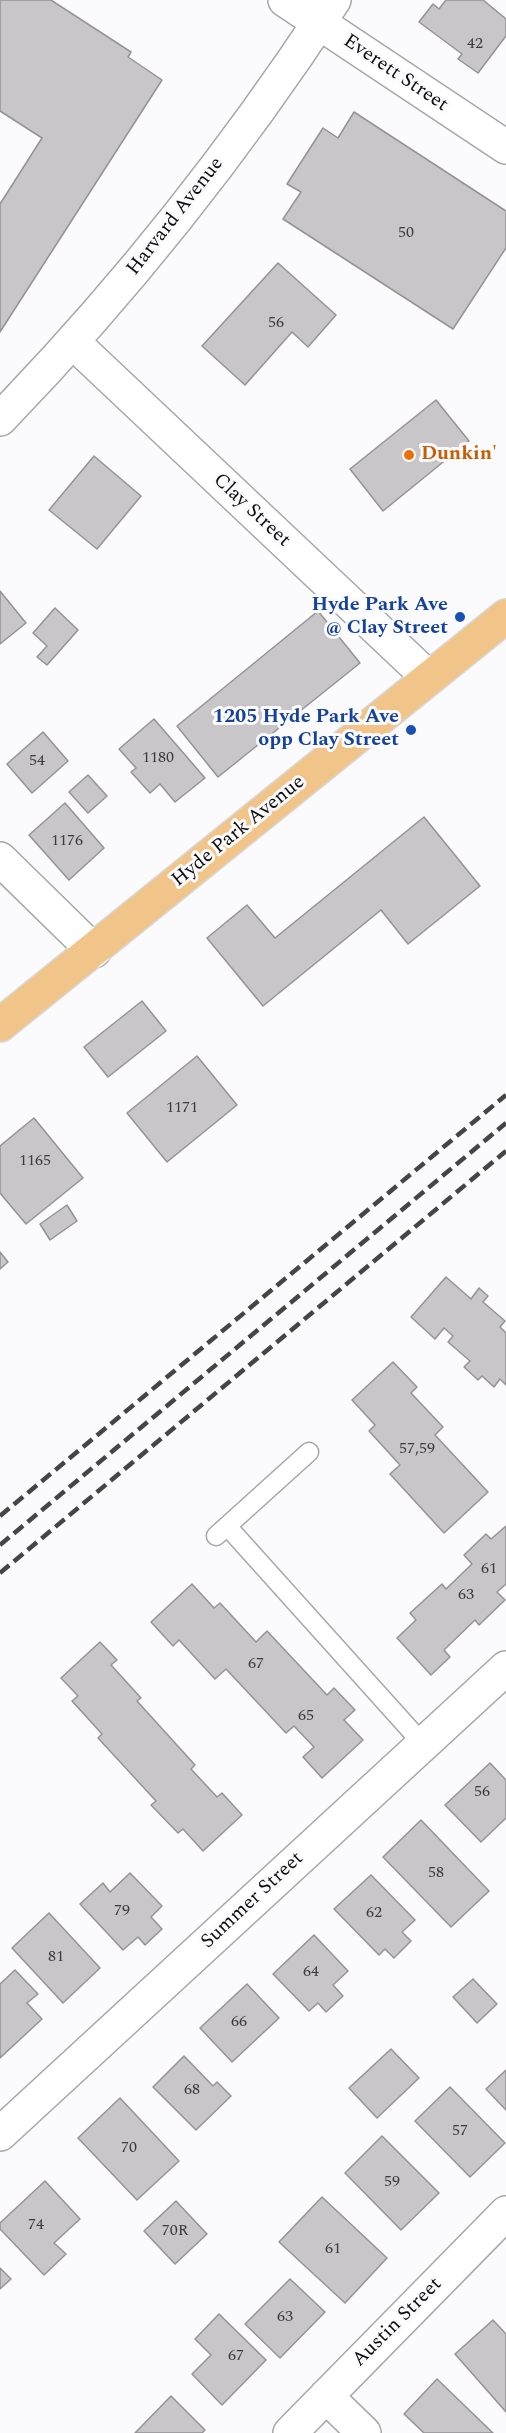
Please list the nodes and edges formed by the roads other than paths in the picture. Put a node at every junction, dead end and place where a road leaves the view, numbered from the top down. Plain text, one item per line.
1 (285, 0) edge
2 (327, 11) edge
3 (506, 147) edge
4 (74, 343) junction
5 (0, 419) edge
6 (506, 616) edge
7 (429, 678) junction
8 (0, 859) edge
9 (94, 951) junction
10 (0, 1025) edge
11 (309, 1452) dead end
12 (506, 1668) edge
13 (423, 1744) junction
14 (0, 2134) edge
15 (506, 2213) edge
16 (326, 2396) junction
17 (290, 2433) edge
18 (364, 2433) edge

1 - 2 street, Everett Street
2 - 3 street, Everett Street
2 - 4 street, Harvard Avenue
4 - 5 street, Harvard Avenue
4 - 7 street, Clay Street
6 - 7 main road, Hyde Park Avenue
7 - 9 main road, Hyde Park Avenue
8 - 9 street
9 - 10 main road, Hyde Park Avenue
11 - 13 lane
12 - 13 street, Summer Street
13 - 14 street, Summer Street
15 - 16 street, Austin Street
16 - 17 street, Austin Street
16 - 18 street

